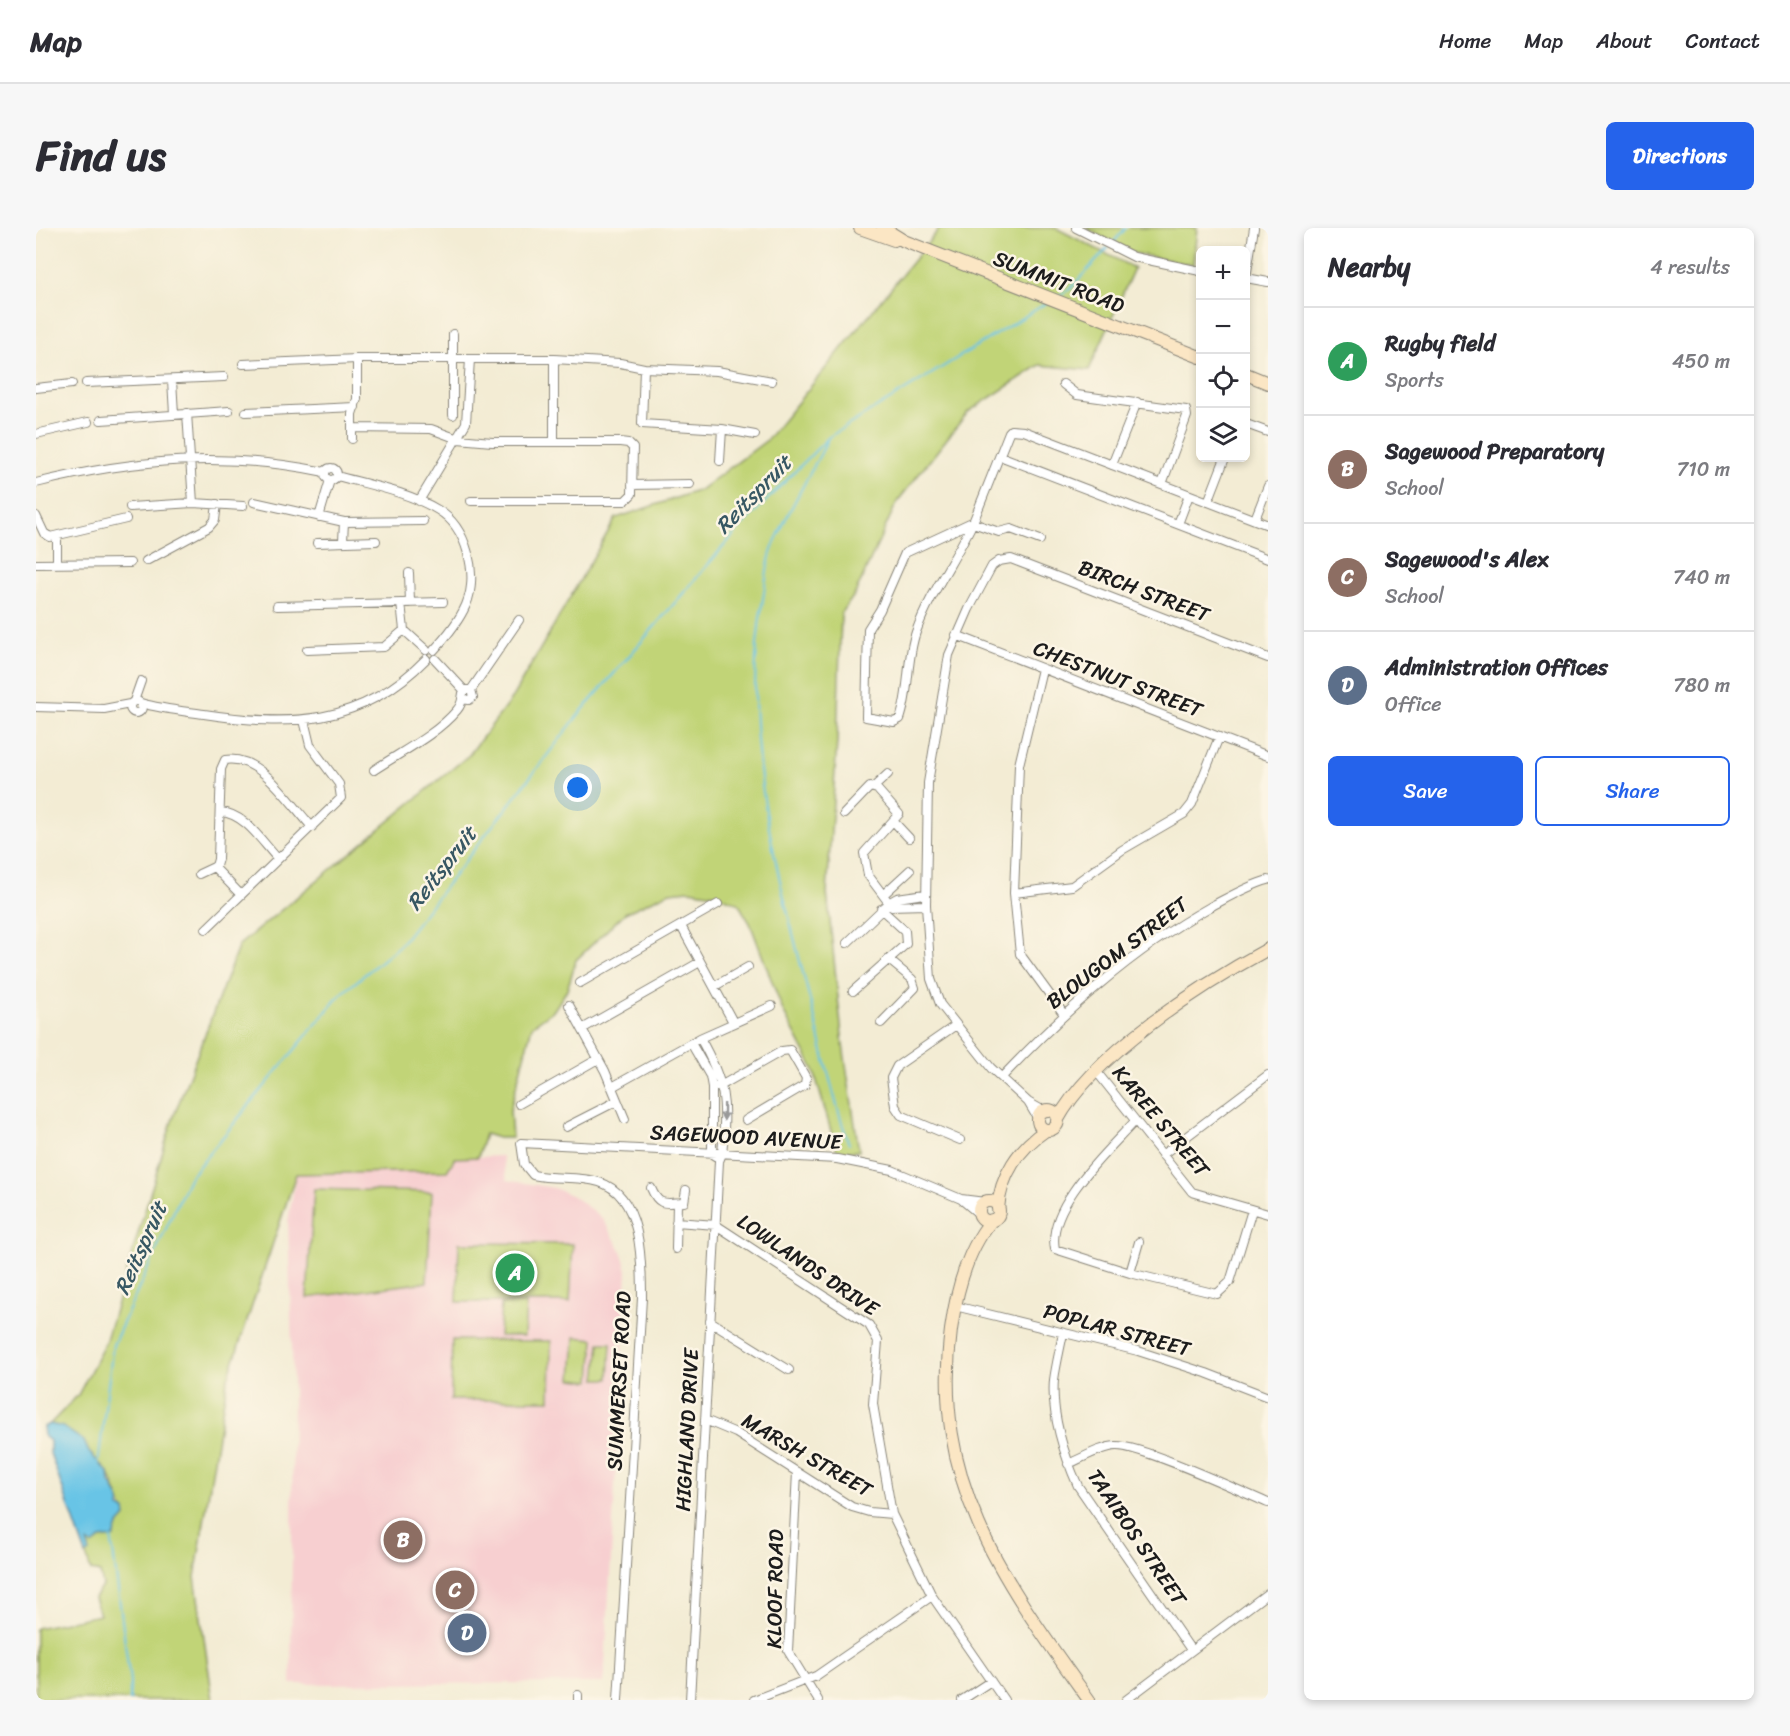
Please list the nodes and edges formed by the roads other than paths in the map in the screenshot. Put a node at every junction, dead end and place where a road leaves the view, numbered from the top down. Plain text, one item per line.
1 (861, 228) edge
2 (883, 228) edge
3 (1076, 228) edge
4 (1254, 228) edge
5 (904, 241) junction
6 (1250, 250) edge
7 (1196, 270) edge
8 (1250, 279) edge
9 (1268, 282) edge
10 (453, 334) dead end
11 (1196, 355) edge
12 (357, 359) junction
13 (470, 359) junction
14 (554, 359) junction
15 (453, 360) junction
16 (243, 364) dead end
17 (644, 368) junction
18 (1250, 376) edge
19 (224, 377) dead end
20 (172, 380) junction
21 (772, 381) dead end
22 (86, 383) dead end
23 (1268, 383) edge
24 (72, 384) dead end
25 (1063, 384) dead end
26 (36, 388) edge
27 (1137, 402) junction
28 (355, 407) junction
29 (229, 411) dead end
30 (246, 412) dead end
31 (187, 413) junction
32 (174, 414) junction
33 (453, 415) dead end
34 (101, 420) dead end
35 (88, 422) dead end
36 (1250, 426) edge
37 (352, 428) junction
38 (722, 429) junction
39 (1268, 432) edge
40 (36, 434) edge
41 (755, 435) dead end
42 (352, 439) dead end
43 (458, 439) junction
44 (554, 441) junction
45 (1000, 456) junction
46 (190, 459) junction
47 (720, 461) dead end
48 (1223, 462) edge
49 (1112, 465) junction
50 (333, 478) junction
51 (36, 483) edge
52 (690, 484) dead end
53 (1162, 484) junction
54 (632, 485) junction
55 (1268, 486) edge
56 (1189, 495) junction
57 (419, 501) junction
58 (471, 501) dead end
59 (254, 502) dead end
60 (1208, 502) junction
61 (192, 503) junction
62 (217, 504) junction
63 (243, 506) dead end
64 (130, 507) dead end
65 (36, 516) edge
66 (319, 517) junction
67 (126, 519) dead end
68 (1255, 519) junction
69 (423, 521) dead end
70 (344, 522) junction
71 (973, 523) junction
72 (1178, 524) junction
73 (1268, 525) edge
74 (57, 538) junction
75 (1040, 540) dead end
76 (344, 541) junction
77 (376, 541) dead end
78 (317, 543) dead end
79 (1268, 559) edge
80 (146, 561) dead end
81 (130, 562) dead end
82 (57, 563) junction
83 (36, 564) edge
84 (409, 573) dead end
85 (443, 602) dead end
86 (406, 603) junction
87 (277, 606) dead end
88 (519, 620) dead end
89 (404, 630) junction
90 (956, 636) junction
91 (307, 650) dead end
92 (430, 655) junction
93 (1268, 658) edge
94 (1042, 669) junction
95 (140, 684) dead end
96 (467, 693) junction
97 (36, 706) edge
98 (135, 710) junction
99 (304, 720) junction
100 (1218, 737) junction
101 (1268, 756) edge
102 (374, 770) dead end
103 (888, 774) dead end
104 (874, 788) junction
105 (220, 812) junction
106 (844, 814) dead end
107 (894, 822) junction
108 (312, 827) junction
109 (909, 838) dead end
110 (278, 859) junction
111 (214, 867) junction
112 (910, 870) dead end
113 (199, 874) dead end
114 (1268, 880) edge
115 (1014, 892) junction
116 (925, 894) junction
117 (241, 895) junction
118 (915, 895) junction
119 (887, 903) junction
120 (718, 904) dead end
121 (926, 905) junction
122 (915, 906) junction
123 (681, 926) junction
124 (206, 929) dead end
125 (848, 943) dead end
126 (1268, 949) edge
127 (889, 960) junction
128 (700, 962) junction
129 (748, 967) dead end
130 (580, 983) dead end
131 (715, 986) junction
132 (853, 991) dead end
133 (569, 1005) dead end
134 (772, 1006) dead end
135 (1063, 1013) junction
136 (733, 1022) junction
137 (881, 1023) dead end
138 (956, 1025) junction
139 (582, 1029) junction
140 (700, 1038) junction
141 (692, 1043) junction
142 (598, 1059) junction
143 (1096, 1071) junction
144 (1268, 1075) edge
145 (1002, 1077) junction
146 (722, 1085) junction
147 (612, 1087) junction
148 (712, 1087) junction
149 (617, 1101) junction
150 (1067, 1102) junction
151 (519, 1104) dead end
152 (626, 1119) dead end
153 (1042, 1119) junction
154 (746, 1120) dead end
155 (1136, 1121) junction
156 (566, 1127) dead end
157 (960, 1140) dead end
158 (521, 1143) joint
159 (712, 1154) junction
160 (1162, 1155) junction
161 (721, 1158) junction
162 (1002, 1186) junction
163 (651, 1188) dead end
164 (686, 1190) dead end
165 (961, 1199) junction
166 (986, 1202) junction
167 (677, 1203) junction
168 (1252, 1210) junction
169 (1268, 1214) edge
170 (988, 1215) junction
171 (676, 1222) junction
172 (716, 1225) junction
173 (1139, 1242) dead end
174 (676, 1249) dead end
175 (1130, 1274) junction
176 (955, 1306) junction
177 (711, 1321) junction
178 (1063, 1334) junction
179 (789, 1370) dead end
180 (1268, 1397) edge
181 (705, 1420) junction
182 (1068, 1464) junction
183 (797, 1472) junction
184 (1268, 1503) edge
185 (892, 1514) junction
186 (1268, 1593) edge
187 (932, 1596) junction
188 (1191, 1650) junction
189 (991, 1681) junction
190 (805, 1682) junction
191 (618, 1700) edge
192 (690, 1700) edge
193 (754, 1700) edge
194 (818, 1700) edge
195 (962, 1700) edge
196 (1004, 1700) edge
197 (1089, 1700) edge
198 (1126, 1700) edge

1 - 5 street, SUMMIT ROAD
2 - 5 street, SUMMIT ROAD
3 - 7 street
4 - 6 street
5 - 11 street, SUMMIT ROAD
8 - 9 street
10 - 15 street
12 - 15 street
12 - 16 street
12 - 28 street
13 - 14 street
13 - 15 street
13 - 43 street
14 - 17 street
14 - 44 street
15 - 33 street
17 - 21 street
17 - 38 street
18 - 23 street
19 - 20 street
20 - 22 street
20 - 32 street
24 - 26 street
25 - 27 street
27 - 49 street
27 - 53 street
28 - 30 street
28 - 37 street
29 - 31 street
31 - 32 street
31 - 46 street
32 - 34 street
35 - 40 street
36 - 39 street
37 - 42 street
37 - 43 street
38 - 41 street
38 - 47 street
43 - 44 street
43 - 57 street
44 - 54 street
45 - 49 street
45 - 71 street
45 - 72 street
46 - 50 street
46 - 51 street
46 - 61 street
48 - 60 street
49 - 53 street
50 - 57 street
50 - 66 street
52 - 54 street
53 - 56 street
54 - 58 street
55 - 68 street
56 - 60 street
56 - 72 street
57 - 92 street
59 - 66 street
60 - 68 street
61 - 62 street
61 - 64 street
62 - 63 street
62 - 80 street
65 - 74 street
66 - 70 street
67 - 74 street
68 - 73 street
69 - 70 street
70 - 76 street
71 - 71 street
71 - 75 street
72 - 79 street
74 - 82 street
76 - 77 street
76 - 78 street
81 - 82 street
82 - 83 street
84 - 86 street
85 - 86 street
86 - 87 street
86 - 89 street
88 - 96 street
89 - 91 street
89 - 92 street
90 - 93 street, BIRCH STREET
90 - 94 street, CHESTNUT STREET
90 - 116 street
92 - 96 street
92 - 99 street
94 - 100 street, CHESTNUT STREET
94 - 115 street
95 - 98 street
96 - 102 street
97 - 98 street
98 - 99 street
99 - 108 street
100 - 101 street, CHESTNUT STREET
100 - 115 street
103 - 104 street
104 - 106 street
104 - 107 street
105 - 108 street
105 - 110 street
105 - 111 street
107 - 109 street
107 - 119 street
108 - 110 street
110 - 117 street
111 - 113 street
111 - 117 street
112 - 119 street
114 - 135 street, BLOUGOM STREET
115 - 135 street
116 - 118 street
116 - 121 street
117 - 124 street
118 - 119 street
118 - 122 street
119 - 122 street
119 - 125 street
119 - 127 street
120 - 123 street
121 - 122 street
121 - 138 street
123 - 128 street
123 - 130 street
126 - 143 street
127 - 132 street
127 - 137 street
128 - 131 street
128 - 139 street
129 - 131 street
131 - 136 street
133 - 139 street
134 - 136 street
135 - 145 street, BLOUGOM STREET
136 - 140 street
138 - 145 street
138 - 157 street
139 - 142 street
140 - 141 street
140 - 146 street, HIGHLAND DRIVE
141 - 147 street
141 - 148 street
142 - 147 street
142 - 151 street
143 - 150 street
143 - 155 street, KAREE STREET
144 - 160 street
145 - 153 street
146 - 148 street
146 - 154 street
146 -> 161 street, HIGHLAND DRIVE
147 - 149 street
148 - 159 street
149 - 152 street
149 - 156 street
150 - 153 street
150 - 153 street
153 - 162 street
155 - 160 street, KAREE STREET
155 - 175 street
158 - 159 street, SAGEWOOD AVENUE
158 - 191 street, SUMMERSET ROAD
159 - 161 street, SAGEWOOD AVENUE
160 - 168 street, KAREE STREET
161 - 165 street, SAGEWOOD AVENUE
161 - 172 street, HIGHLAND DRIVE
162 - 166 street
162 - 170 street
163 - 167 street
164 - 167 street
165 - 166 street, SAGEWOOD AVENUE
165 - 170 street, SAGEWOOD AVENUE
166 - 170 street
167 - 171 street
168 - 169 street, KAREE STREET
168 - 175 street
170 - 176 street
171 - 172 street
171 - 174 street
172 - 177 street, HIGHLAND DRIVE
172 - 185 street, LOWLANDS DRIVE
173 - 175 street
176 - 178 street, POPLAR STREET
176 - 197 street
177 - 179 street
177 - 181 street, HIGHLAND DRIVE
178 - 180 street, POPLAR STREET
178 - 182 street, TAAIBOS STREET
181 - 183 street, MARSH STREET
181 - 192 street, HIGHLAND DRIVE
182 - 184 street
182 - 188 street, TAAIBOS STREET
183 - 185 street, MARSH STREET
183 - 190 street, KLOOF ROAD
185 - 187 street, LOWLANDS DRIVE
186 - 188 street
187 - 189 street, LOWLANDS DRIVE
187 - 190 street
188 - 198 street
189 - 195 street
189 - 196 street, LOWLANDS DRIVE
190 - 193 street
190 - 194 street, KLOOF ROAD

